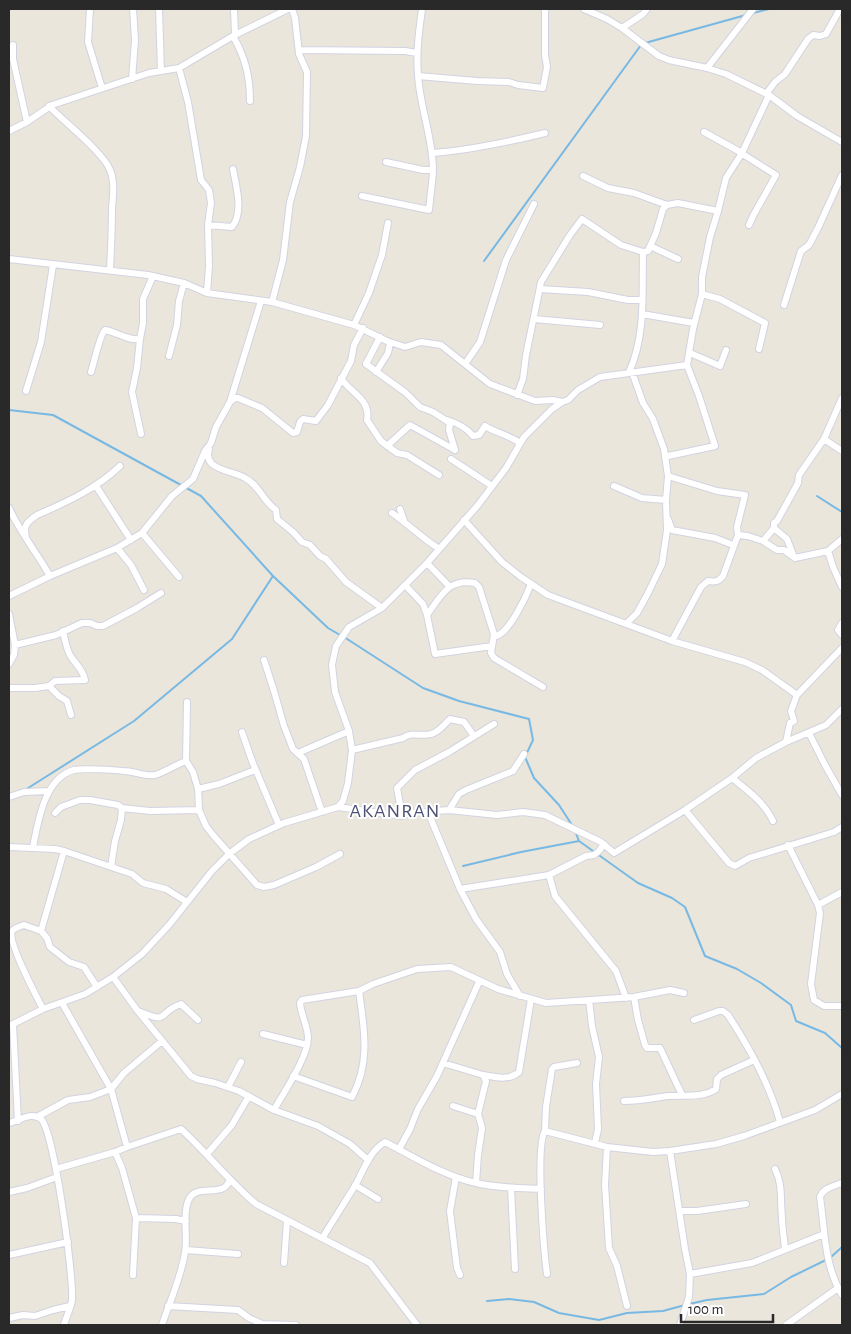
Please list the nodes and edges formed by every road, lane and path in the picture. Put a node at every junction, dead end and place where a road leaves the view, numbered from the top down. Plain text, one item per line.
1 (90, 9) edge
2 (134, 9) edge
3 (159, 9) edge
4 (234, 9) edge
5 (290, 9) edge
6 (422, 9) edge
7 (546, 9) edge
8 (584, 9) edge
9 (647, 9) edge
10 (753, 9) edge
11 (840, 9) edge
12 (622, 28) junction
13 (234, 35) junction
14 (13, 45) dead end
15 (299, 50) junction
16 (417, 53) junction
17 (179, 68) junction
18 (707, 68) junction
19 (161, 71) junction
20 (418, 76) junction
21 (132, 79) junction
22 (102, 88) junction
23 (768, 94) junction
24 (250, 101) dead end
25 (49, 106) junction
26 (27, 122) junction
27 (9, 131) edge
28 (704, 132) dead end
29 (545, 134) dead end
30 (842, 142) edge
31 (433, 153) junction
32 (742, 153) junction
33 (386, 162) dead end
34 (233, 169) dead end
35 (433, 171) junction
36 (842, 175) edge
37 (583, 176) dead end
38 (362, 196) dead end
39 (534, 204) dead end
40 (667, 205) junction
41 (718, 211) junction
42 (388, 223) dead end
43 (208, 225) junction
44 (749, 225) dead end
45 (650, 246) junction
46 (643, 252) junction
47 (9, 259) edge
48 (678, 259) dead end
49 (53, 265) junction
50 (110, 270) junction
51 (153, 276) junction
52 (184, 283) junction
53 (540, 289) junction
54 (207, 293) junction
55 (702, 294) junction
56 (641, 300) junction
57 (261, 301) junction
58 (272, 302) junction
59 (784, 305) dead end
60 (642, 314) junction
61 (534, 319) junction
62 (694, 323) junction
63 (354, 325) junction
64 (600, 325) dead end
65 (363, 328) junction
66 (380, 337) junction
67 (140, 339) junction
68 (390, 343) junction
69 (759, 349) dead end
70 (726, 350) dead end
71 (690, 353) junction
72 (169, 356) dead end
73 (464, 364) junction
74 (687, 365) junction
75 (91, 372) dead end
76 (376, 372) junction
77 (630, 372) junction
78 (341, 378) junction
79 (26, 391) dead end
80 (517, 395) junction
81 (842, 398) edge
82 (230, 402) junction
83 (562, 402) junction
84 (839, 415) edge
85 (443, 419) junction
86 (141, 434) dead end
87 (824, 439) junction
88 (211, 443) junction
89 (520, 443) junction
90 (387, 446) junction
91 (842, 451) edge
92 (668, 456) dead end
93 (451, 459) dead end
94 (120, 466) dead end
95 (439, 475) dead end
96 (668, 476) junction
97 (96, 486) junction
98 (492, 486) junction
99 (614, 486) dead end
100 (666, 500) junction
101 (9, 508) edge
102 (400, 509) dead end
103 (392, 513) dead end
104 (666, 516) junction
105 (464, 520) junction
106 (405, 522) junction
107 (774, 528) junction
108 (142, 533) junction
109 (738, 535) junction
110 (26, 538) junction
111 (842, 539) edge
112 (130, 540) junction
113 (763, 542) junction
114 (733, 545) junction
115 (117, 548) junction
116 (438, 548) junction
117 (828, 551) junction
118 (795, 558) junction
119 (427, 562) junction
120 (50, 576) junction
121 (178, 577) dead end
122 (406, 584) junction
123 (531, 584) junction
124 (449, 586) junction
125 (842, 588) edge
126 (144, 590) dead end
127 (161, 593) dead end
128 (9, 596) edge
129 (382, 608) junction
130 (9, 614) edge
131 (428, 614) junction
132 (627, 623) junction
133 (842, 623) edge
134 (63, 631) junction
135 (11, 634) edge
136 (494, 634) junction
137 (842, 635) edge
138 (672, 641) junction
139 (16, 645) junction
140 (492, 646) junction
141 (842, 648) edge
142 (264, 660) dead end
143 (9, 664) edge
144 (49, 686) junction
145 (543, 687) dead end
146 (9, 688) edge
147 (797, 695) junction
148 (187, 702) dead end
149 (842, 709) edge
150 (72, 715) dead end
151 (494, 724) dead end
152 (349, 731) junction
153 (242, 732) dead end
154 (809, 733) junction
155 (474, 736) junction
156 (786, 742) junction
157 (352, 750) junction
158 (298, 753) junction
159 (524, 754) dead end
160 (186, 761) junction
161 (255, 770) junction
162 (732, 778) junction
163 (198, 789) junction
164 (49, 791) junction
165 (842, 795) edge
166 (9, 797) edge
167 (338, 807) junction
168 (122, 808) junction
169 (199, 810) junction
170 (449, 810) junction
171 (684, 810) junction
172 (322, 812) junction
173 (428, 812) junction
174 (55, 813) dead end
175 (402, 816) junction
176 (773, 821) dead end
177 (279, 825) junction
178 (842, 827) edge
179 (604, 844) junction
180 (788, 845) junction
181 (9, 847) edge
182 (33, 847) junction
183 (64, 852) junction
184 (229, 854) junction
185 (340, 854) dead end
186 (111, 867) junction
187 (549, 875) junction
188 (460, 889) junction
189 (842, 892) edge
190 (187, 902) junction
191 (818, 905) junction
192 (41, 931) junction
193 (113, 977) junction
194 (479, 982) junction
195 (97, 987) junction
196 (359, 991) junction
197 (684, 993) dead end
198 (520, 996) junction
199 (634, 997) junction
200 (626, 998) junction
201 (531, 999) junction
202 (589, 1000) junction
203 (62, 1003) junction
204 (842, 1006) edge
205 (43, 1008) junction
206 (137, 1010) junction
207 (154, 1018) junction
208 (198, 1020) dead end
209 (694, 1020) dead end
210 (11, 1025) edge
211 (150, 1026) junction
212 (263, 1034) dead end
213 (162, 1041) junction
214 (307, 1045) junction
215 (754, 1060) junction
216 (241, 1062) dead end
217 (443, 1063) junction
218 (577, 1063) dead end
219 (483, 1075) junction
220 (293, 1076) junction
221 (228, 1087) junction
222 (111, 1089) junction
223 (842, 1094) edge
224 (682, 1095) junction
225 (249, 1096) junction
226 (624, 1101) dead end
227 (453, 1106) dead end
228 (274, 1110) junction
229 (478, 1114) junction
230 (37, 1117) junction
231 (18, 1121) junction
232 (780, 1122) junction
233 (9, 1123) edge
234 (545, 1131) junction
235 (595, 1143) junction
236 (127, 1147) junction
237 (607, 1147) junction
238 (399, 1149) junction
239 (670, 1151) junction
240 (115, 1152) junction
241 (208, 1154) junction
242 (368, 1160) junction
243 (775, 1168) dead end
244 (56, 1169) junction
245 (57, 1177) junction
246 (456, 1177) junction
247 (230, 1179) junction
248 (476, 1183) junction
249 (842, 1183) edge
250 (355, 1185) junction
251 (512, 1188) junction
252 (541, 1189) junction
253 (9, 1192) edge
254 (378, 1199) dead end
255 (746, 1204) dead end
256 (680, 1211) junction
257 (136, 1218) junction
258 (287, 1220) junction
259 (186, 1221) junction
260 (824, 1234) junction
261 (323, 1237) junction
262 (68, 1242) junction
263 (785, 1249) junction
264 (186, 1250) junction
265 (238, 1254) dead end
266 (9, 1255) edge
267 (284, 1263) dead end
268 (515, 1269) dead end
269 (547, 1274) dead end
270 (690, 1274) junction
271 (460, 1275) dead end
272 (133, 1276) dead end
273 (838, 1288) junction
274 (842, 1295) edge
275 (70, 1306) junction
276 (168, 1306) junction
277 (627, 1306) dead end
278 (9, 1318) edge
279 (64, 1325) edge
280 (162, 1325) edge
281 (296, 1325) edge
282 (417, 1325) edge
283 (680, 1325) edge
284 (786, 1325) edge

1 - 22 street
2 - 21 street
3 - 19 street
4 - 13 street
5 - 13 street
5 - 15 street
6 - 16 street
7 - 20 street
8 - 12 street
9 - 12 street
10 - 18 street
11 - 23 street
12 - 18 street
13 - 17 street
13 - 24 street
14 - 26 street
15 - 16 street
15 - 58 street
16 - 20 street
17 - 19 street
17 - 43 street
18 - 23 street
19 - 21 street
20 - 31 street
21 - 22 street
22 - 25 street
23 - 30 street
23 - 32 street
25 - 26 street
25 - 50 street
26 - 27 street
28 - 32 street
29 - 31 street
31 - 35 street
32 - 41 street
32 - 44 street
33 - 35 street
34 - 43 street
35 - 38 street
36 - 59 street
37 - 40 street
39 - 73 street
40 - 41 street
40 - 45 street
41 - 55 street
42 - 63 street
43 - 54 street
45 - 46 street
45 - 48 street
46 - 53 street
46 - 56 street
47 - 49 street
49 - 50 street
49 - 79 street
50 - 51 street
51 - 52 street
51 - 67 street
52 - 54 street
52 - 72 street
53 - 56 street
53 - 61 street
54 - 57 street
55 - 62 street
55 - 69 street
56 - 60 street
57 - 58 street
57 - 82 street
58 - 63 street
60 - 62 street
60 - 77 street
61 - 64 street
61 - 80 street
62 - 71 street
63 - 65 street
65 - 66 street
65 - 78 street
66 - 68 street
66 - 76 street
67 - 75 street
67 - 86 street
68 - 73 street
68 - 76 street
70 - 71 street
71 - 74 street
73 - 80 street
74 - 77 street
74 - 92 street
76 - 85 street
77 - 83 street
77 - 96 street
78 - 82 street
78 - 90 street
80 - 83 street
81 - 84 street
82 - 88 street
83 - 89 street
84 - 87 street
85 - 89 street
85 - 90 street
87 - 91 street
87 - 107 street
88 - 108 street
88 - 129 street
89 - 98 street
90 - 95 street
93 - 98 street
94 - 97 street
96 - 100 street
96 - 109 street
97 - 110 street
97 - 112 street
98 - 105 street
99 - 100 street
100 - 104 street
101 - 110 street
102 - 106 street
103 - 106 street
104 - 114 street
104 - 132 street
105 - 116 street
105 - 123 street
106 - 116 street
107 - 113 street
107 - 118 street
108 - 112 street
108 - 121 street
109 - 113 street
109 - 114 street
110 - 120 street
111 - 117 street
112 - 115 street
113 - 118 street
114 - 138 street
115 - 120 street
115 - 126 street
116 - 119 street
117 - 118 street
117 - 125 street
119 - 122 street
119 - 124 street
120 - 128 street
122 - 129 street
122 - 131 street
123 - 132 street
123 - 136 street
124 - 131 street
124 - 136 street
127 - 134 street
129 - 152 street
130 - 135 street
131 - 140 street
132 - 138 street
133 - 137 street
134 - 139 street
134 - 144 street
135 - 139 street
136 - 140 street
138 - 147 street
139 - 143 street
140 - 145 street
141 - 147 street
142 - 158 street
144 - 146 street
144 - 150 street
147 - 156 street
148 - 160 street
149 - 154 street
151 - 155 street
152 - 157 street
152 - 158 street
153 - 161 street
154 - 156 street
154 - 165 street
155 - 157 street
155 - 175 street
156 - 162 street
157 - 167 street
158 - 172 street
159 - 170 street
160 - 163 street
160 - 164 street
161 - 163 street
161 - 177 street
162 - 171 street
162 - 176 street
163 - 169 street
164 - 166 street
164 - 182 street
167 - 172 street
167 - 175 street
168 - 169 street
168 - 174 street
168 - 186 street
169 - 184 street
170 - 173 street
170 - 179 street
171 - 179 street
171 - 180 street
172 - 177 street
173 - 175 street
173 - 188 street
177 - 184 street
178 - 180 street
179 - 187 street
180 - 191 street
181 - 182 street
182 - 183 street
183 - 186 street
183 - 192 street
184 - 185 street
184 - 190 street
186 - 190 street
187 - 188 street
187 - 200 street
188 - 198 street
189 - 191 street
190 - 193 street
191 - 204 street
192 - 195 street
192 - 205 street
193 - 195 street
193 - 206 street
194 - 196 street
194 - 198 street
194 - 217 street
195 - 203 street
196 - 214 street
196 - 220 street
197 - 199 street
198 - 201 street
199 - 200 street
199 - 224 street
200 - 202 street
201 - 202 street
201 - 219 street
202 - 235 street
203 - 205 street
203 - 222 street
205 - 210 street
206 - 207 street
206 - 211 street
207 - 208 street
207 - 211 street
209 - 215 street
210 - 231 street
211 - 213 street
212 - 214 street
213 - 221 street
213 - 222 street
214 - 220 street
215 - 224 street
215 - 232 street
216 - 221 street
217 - 219 street
217 - 238 street
218 - 234 street
219 - 229 street
220 - 228 street
221 - 225 street
222 - 230 street
222 - 236 street
223 - 232 street
224 - 226 street
225 - 228 street
225 - 241 street
227 - 229 street
228 - 242 street
229 - 248 street
230 - 231 street
230 - 244 street
231 - 233 street
232 - 239 street
234 - 235 street
234 - 252 street
235 - 237 street
236 - 240 street
236 - 241 street
237 - 239 street
237 - 277 street
238 - 242 street
238 - 246 street
239 - 256 street
240 - 244 street
240 - 257 street
241 - 247 street
242 - 250 street
243 - 263 street
244 - 245 street
245 - 253 street
245 - 262 street
246 - 248 street
246 - 271 street
247 - 258 street
247 - 259 street
248 - 251 street
249 - 260 street
250 - 254 street
250 - 261 street
251 - 252 street
251 - 268 street
252 - 269 street
255 - 256 street
256 - 270 street
257 - 259 street
257 - 272 street
258 - 261 street
258 - 267 street
259 - 264 street
260 - 263 street
260 - 273 street
261 - 282 street
262 - 266 street
262 - 275 street
263 - 270 street
264 - 265 street
264 - 276 street
270 - 283 street
273 - 274 street
273 - 284 street
275 - 278 street
275 - 279 street
276 - 280 street
276 - 281 street

